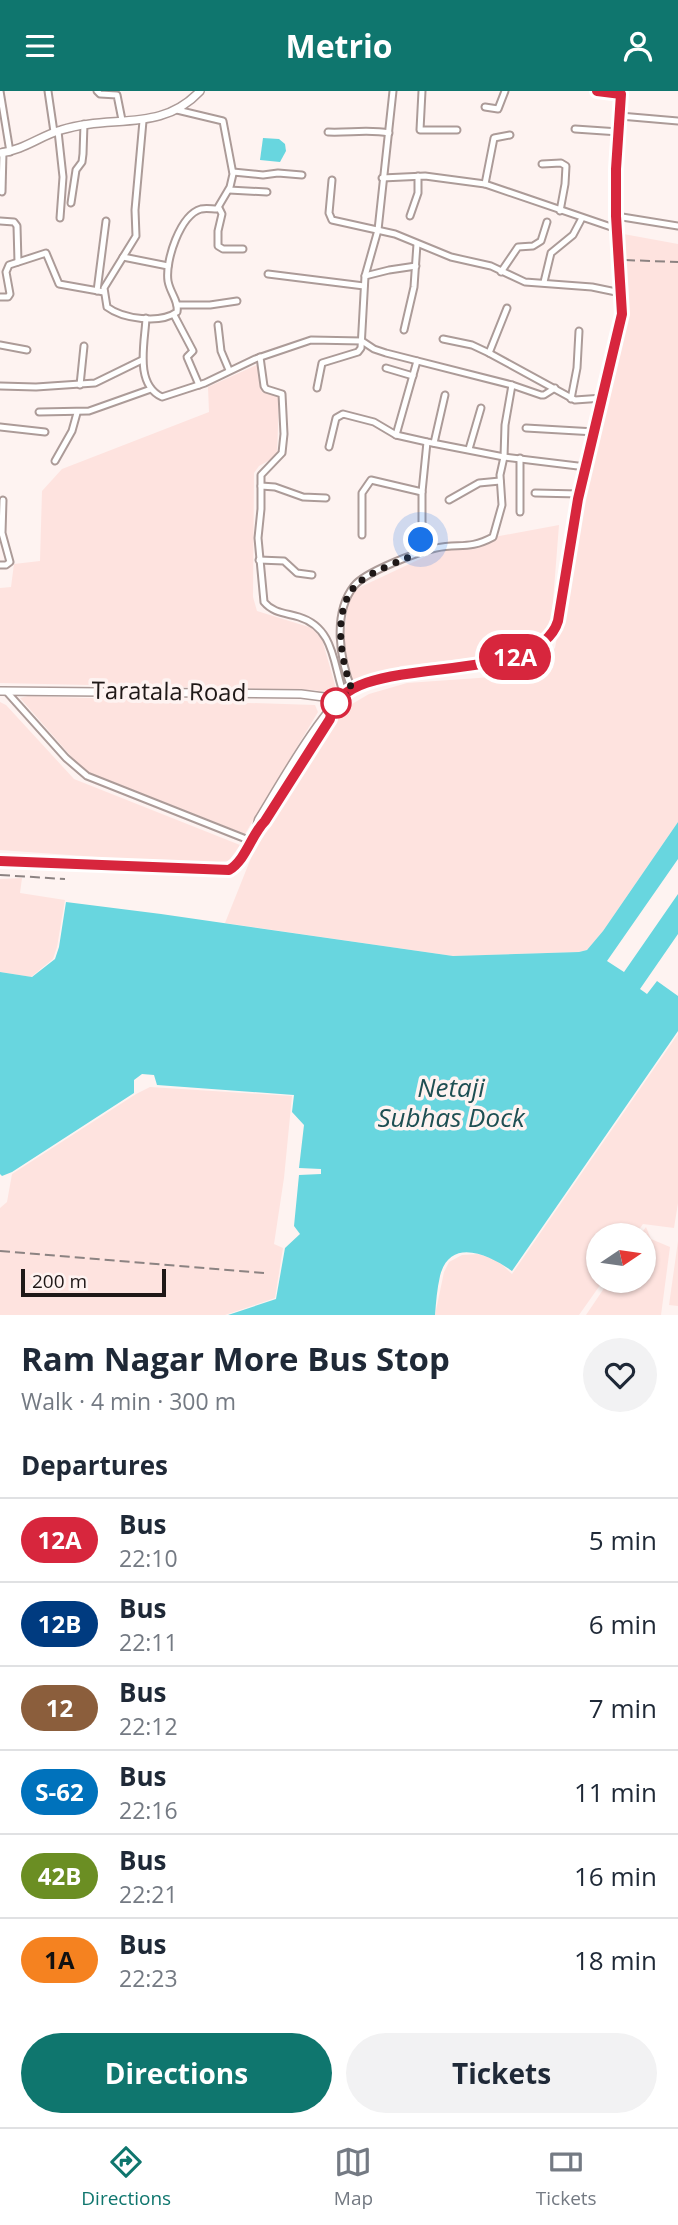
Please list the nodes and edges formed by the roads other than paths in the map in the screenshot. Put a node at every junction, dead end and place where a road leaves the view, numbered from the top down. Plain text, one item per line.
1 (0, 91) edge
2 (48, 91) edge
3 (97, 91) edge
4 (200, 91) edge
5 (393, 91) edge
6 (422, 91) edge
7 (505, 91) edge
8 (597, 91) edge
9 (621, 92) edge
10 (485, 107) dead end
11 (177, 110) junction
12 (620, 116) junction
13 (122, 120) junction
14 (144, 121) junction
15 (678, 121) edge
16 (84, 124) junction
17 (457, 129) dead end
18 (575, 129) dead end
19 (56, 132) junction
20 (328, 132) dead end
21 (389, 132) junction
22 (619, 132) junction
23 (510, 135) dead end
24 (4, 152) edge
25 (542, 164) dead end
26 (233, 172) junction
27 (302, 175) dead end
28 (418, 176) junction
29 (382, 178) junction
30 (332, 180) dead end
31 (485, 184) junction
32 (229, 190) junction
33 (2, 192) dead end
34 (267, 192) dead end
35 (71, 203) dead end
36 (219, 208) junction
37 (559, 211) junction
38 (410, 216) dead end
39 (616, 216) junction
40 (60, 218) dead end
41 (582, 218) junction
42 (0, 221) edge
43 (106, 221) dead end
44 (547, 222) dead end
45 (678, 226) edge
46 (617, 229) junction
47 (378, 230) junction
48 (417, 244) junction
49 (243, 250) dead end
50 (123, 257) junction
51 (18, 262) junction
52 (168, 266) junction
53 (416, 266) junction
54 (4, 268) edge
55 (501, 272) junction
56 (268, 274) dead end
57 (365, 276) junction
58 (544, 282) junction
59 (364, 286) junction
60 (100, 292) junction
61 (621, 293) junction
62 (0, 297) edge
63 (237, 301) dead end
64 (177, 305) junction
65 (507, 308) dead end
66 (174, 315) junction
67 (146, 318) junction
68 (218, 325) dead end
69 (404, 330) dead end
70 (579, 331) dead end
71 (443, 339) dead end
72 (362, 341) junction
73 (0, 345) edge
74 (84, 346) dead end
75 (27, 350) dead end
76 (489, 353) junction
77 (260, 357) junction
78 (142, 359) junction
79 (417, 361) junction
80 (386, 368) dead end
81 (229, 370) junction
82 (413, 376) junction
83 (80, 385) junction
84 (199, 385) junction
85 (512, 385) junction
86 (0, 386) edge
87 (317, 388) dead end
88 (555, 388) junction
89 (151, 389) junction
90 (445, 395) dead end
91 (603, 398) junction
92 (571, 399) junction
93 (481, 408) dead end
94 (39, 412) dead end
95 (77, 413) junction
96 (0, 427) edge
97 (526, 428) dead end
98 (45, 432) dead end
99 (595, 432) junction
100 (396, 435) junction
101 (431, 443) junction
102 (329, 447) dead end
103 (469, 449) junction
104 (504, 457) junction
105 (520, 458) junction
106 (55, 461) dead end
107 (586, 467) junction
108 (500, 481) junction
109 (261, 486) junction
110 (422, 492) junction
111 (535, 493) dead end
112 (579, 494) junction
113 (326, 498) dead end
114 (3, 500) dead end
115 (449, 500) dead end
116 (520, 512) dead end
117 (1, 519) edge
118 (362, 535) dead end
119 (422, 552) junction
120 (259, 560) junction
121 (0, 565) edge
122 (312, 575) dead end
123 (3, 691) edge
124 (348, 693) junction
125 (334, 706) junction
126 (251, 841) junction
127 (0, 861) edge

1 - 24 street
2 - 19 street
3 - 13 street
4 - 11 street
5 - 21 street
6 - 17 street
7 - 10 street
8 - 9 street
9 - 12 main road
11 - 14 street
11 - 26 street
12 - 15 street
12 - 22 main road
13 - 14 street
13 - 16 street
14 - 50 street
16 - 19 street
16 - 35 street
18 - 22 street
19 - 24 street
19 - 40 street
20 - 21 street
21 - 29 street
22 - 39 main road
23 - 31 street
24 - 33 street
25 - 37 street
26 - 27 street
26 - 32 street
28 - 29 street
28 - 31 street
28 - 38 street
29 - 47 street
30 - 47 street
31 - 37 street
32 - 34 street
32 - 36 street
36 - 49 street
36 - 52 street
37 - 41 street
39 - 45 street
39 - 46 main road
41 - 46 street
41 - 58 street
42 - 51 street
43 - 60 street
44 - 55 street
46 - 61 main road
47 - 48 street
47 - 57 street
48 - 53 street
48 - 55 street
50 - 52 street
50 - 60 street
51 - 54 street
51 - 60 street
52 - 64 street
53 - 57 street
53 - 69 street
54 - 62 street
55 - 58 street
56 - 59 street
57 - 59 street
58 - 61 street
59 - 72 street
60 - 67 street
61 - 91 main road
63 - 64 street
64 - 66 street
65 - 76 street
66 - 67 street
66 - 84 street
67 - 78 street
68 - 81 street
70 - 92 street
71 - 76 street
72 - 77 street
72 - 79 street
72 - 87 street
73 - 75 street
74 - 83 street
76 - 88 street
77 - 81 street
77 - 109 street
78 - 83 street
78 - 89 street
79 - 82 street
79 - 85 street
80 - 82 street
81 - 84 street
82 - 100 street
83 - 86 street
84 - 89 street
85 - 88 street
85 - 104 street
88 - 92 street
89 - 95 street
90 - 101 street
91 - 92 street
91 - 99 main road
93 - 103 street
94 - 95 street
95 - 106 street
96 - 98 street
97 - 99 street
99 - 107 main road
100 - 101 street
100 - 102 street
101 - 103 street
101 - 110 street
103 - 104 street
104 - 105 street
104 - 108 street
105 - 107 street
105 - 116 street
107 - 112 main road
108 - 115 street
108 - 119 street
109 - 113 street
109 - 120 street
110 - 118 street
110 - 119 street
111 - 112 street
112 - 124 main road
114 - 117 street
117 - 121 street
119 - 124 street
120 - 122 street
120 - 124 street
123 - 125 street, Taratala Road
123 - 126 street
124 - 125 main road
125 - 126 main road
126 - 127 main road

